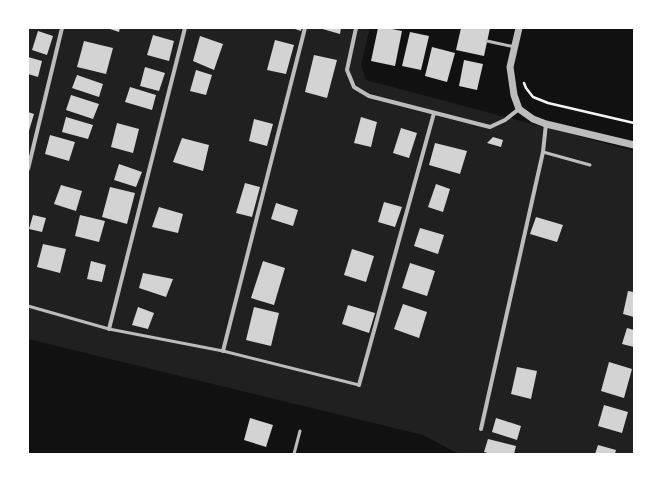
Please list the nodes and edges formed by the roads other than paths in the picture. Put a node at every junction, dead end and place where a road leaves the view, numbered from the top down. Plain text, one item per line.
1 (62, 28) edge
2 (185, 28) edge
3 (305, 28) edge
4 (356, 28) edge
5 (519, 28) edge
6 (487, 41) dead end
7 (515, 47) junction
8 (519, 109) junction
9 (434, 113) junction
10 (546, 124) junction
11 (634, 145) edge
12 (543, 152) junction
13 (590, 165) dead end
14 (28, 169) edge
15 (28, 306) edge
16 (109, 329) junction
17 (223, 351) junction
18 (359, 385) joint
19 (481, 429) dead end
20 (300, 431) dead end
21 (294, 454) edge

1 - 14 street
2 - 16 street
3 - 17 street
4 - 9 street
5 - 7 street
6 - 7 lane
7 - 8 street
8 - 9 street
8 - 10 street
9 - 18 street
10 - 11 street
10 - 12 street
12 - 13 lane
12 - 19 street
15 - 16 lane
16 - 17 lane
17 - 18 lane
20 - 21 lane

